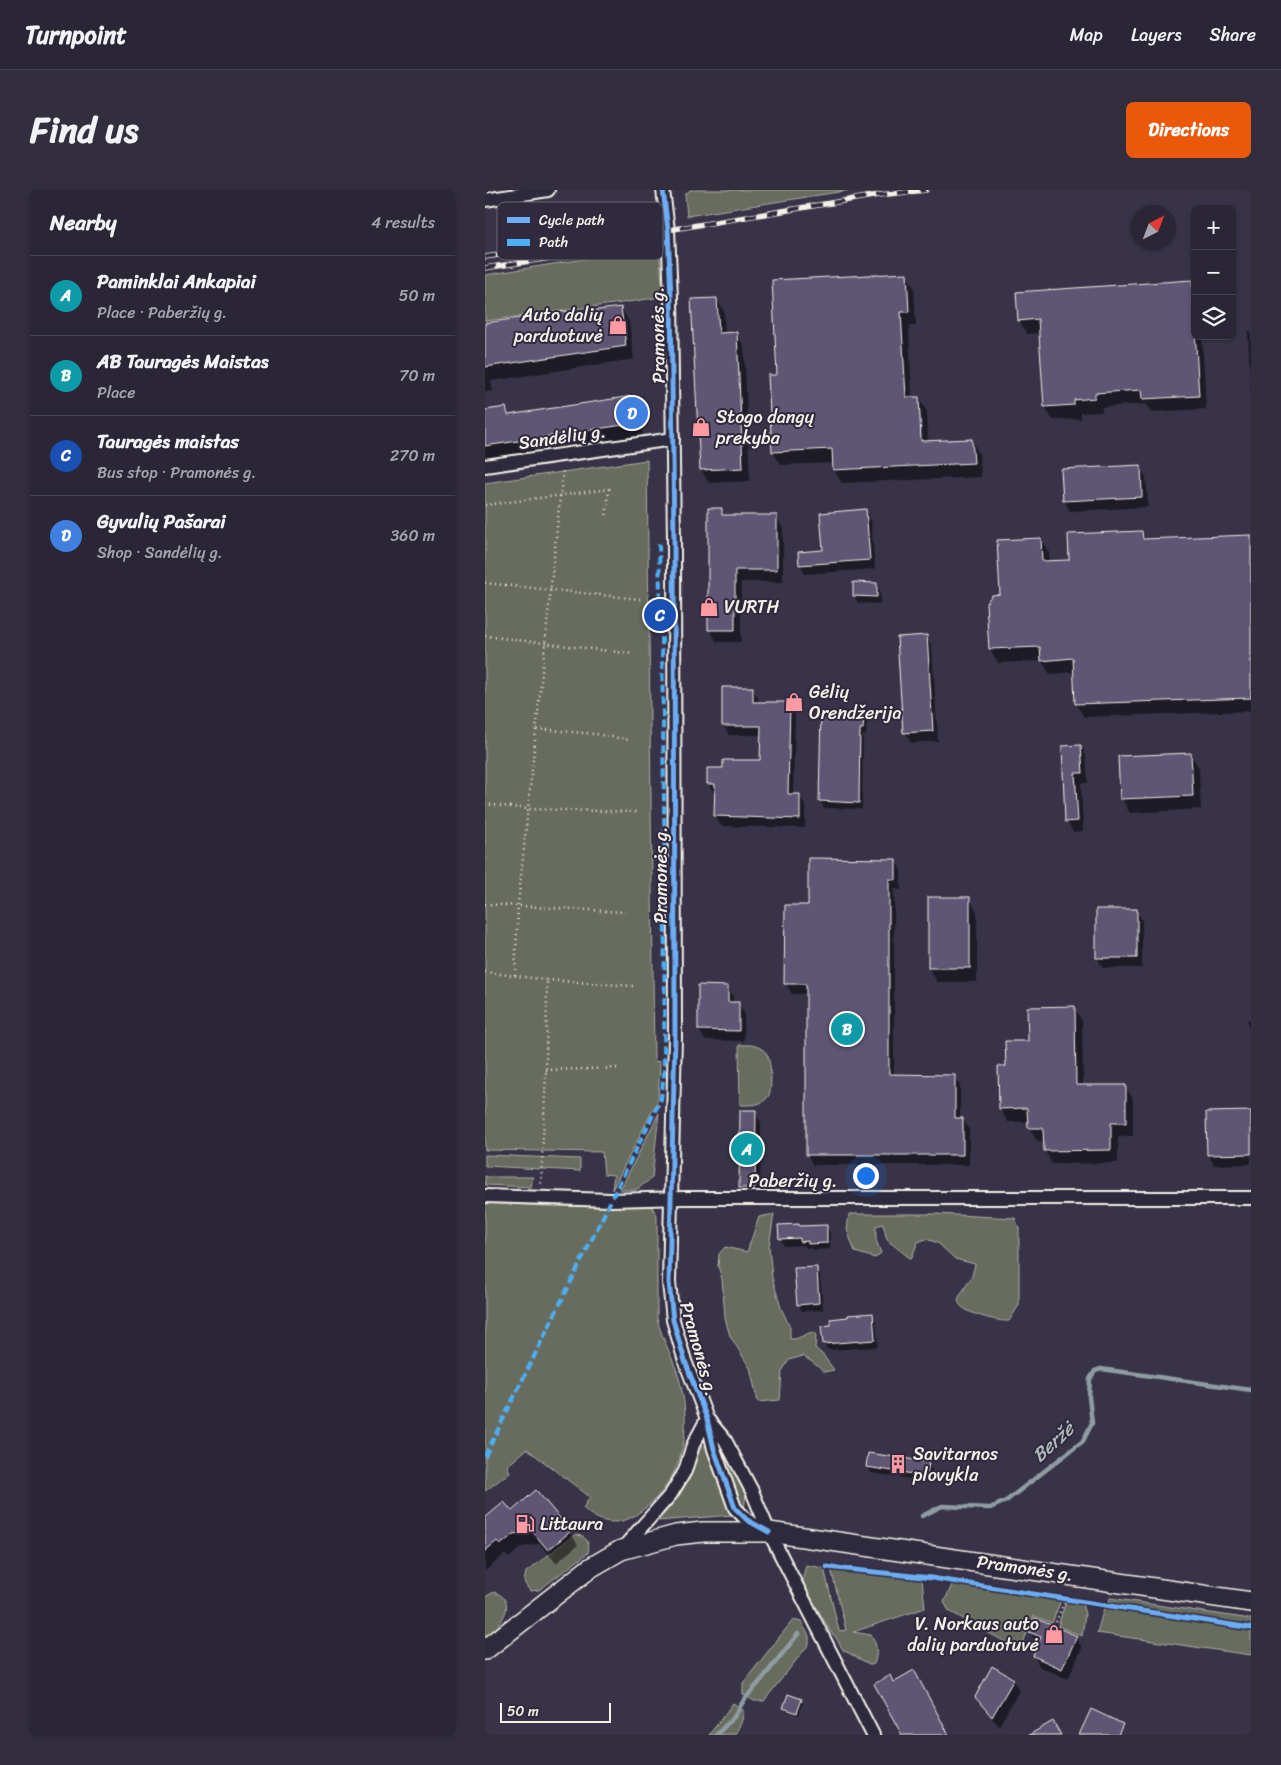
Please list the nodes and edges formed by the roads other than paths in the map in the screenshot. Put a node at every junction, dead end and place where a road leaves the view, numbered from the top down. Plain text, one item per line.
1 (548, 190) edge
2 (663, 190) edge
3 (485, 200) edge
4 (673, 439) junction
5 (485, 466) edge
6 (485, 1196) edge
7 (670, 1198) junction
8 (1251, 1198) edge
9 (707, 1419) junction
10 (769, 1532) junction
11 (621, 1550) junction
12 (1251, 1602) edge
13 (485, 1650) edge
14 (873, 1735) edge

1 - 3 street
2 - 4 street, Pramonės g.
4 - 5 street, Sandėlių g.
4 - 7 street, Pramonės g.
6 - 7 street, Paberžių g.
7 - 8 street, Paberžių g.
7 - 9 street, Pramonės g.
9 - 10 street, Pramonės g.
9 - 10 street, Pramonės g.
9 - 11 street, Pramonės g.
10 - 11 main road, Pramonės g.
10 - 12 main road, Pramonės g.
10 - 14 street, Pramonės g.
11 - 13 main road, Pramonės g.

